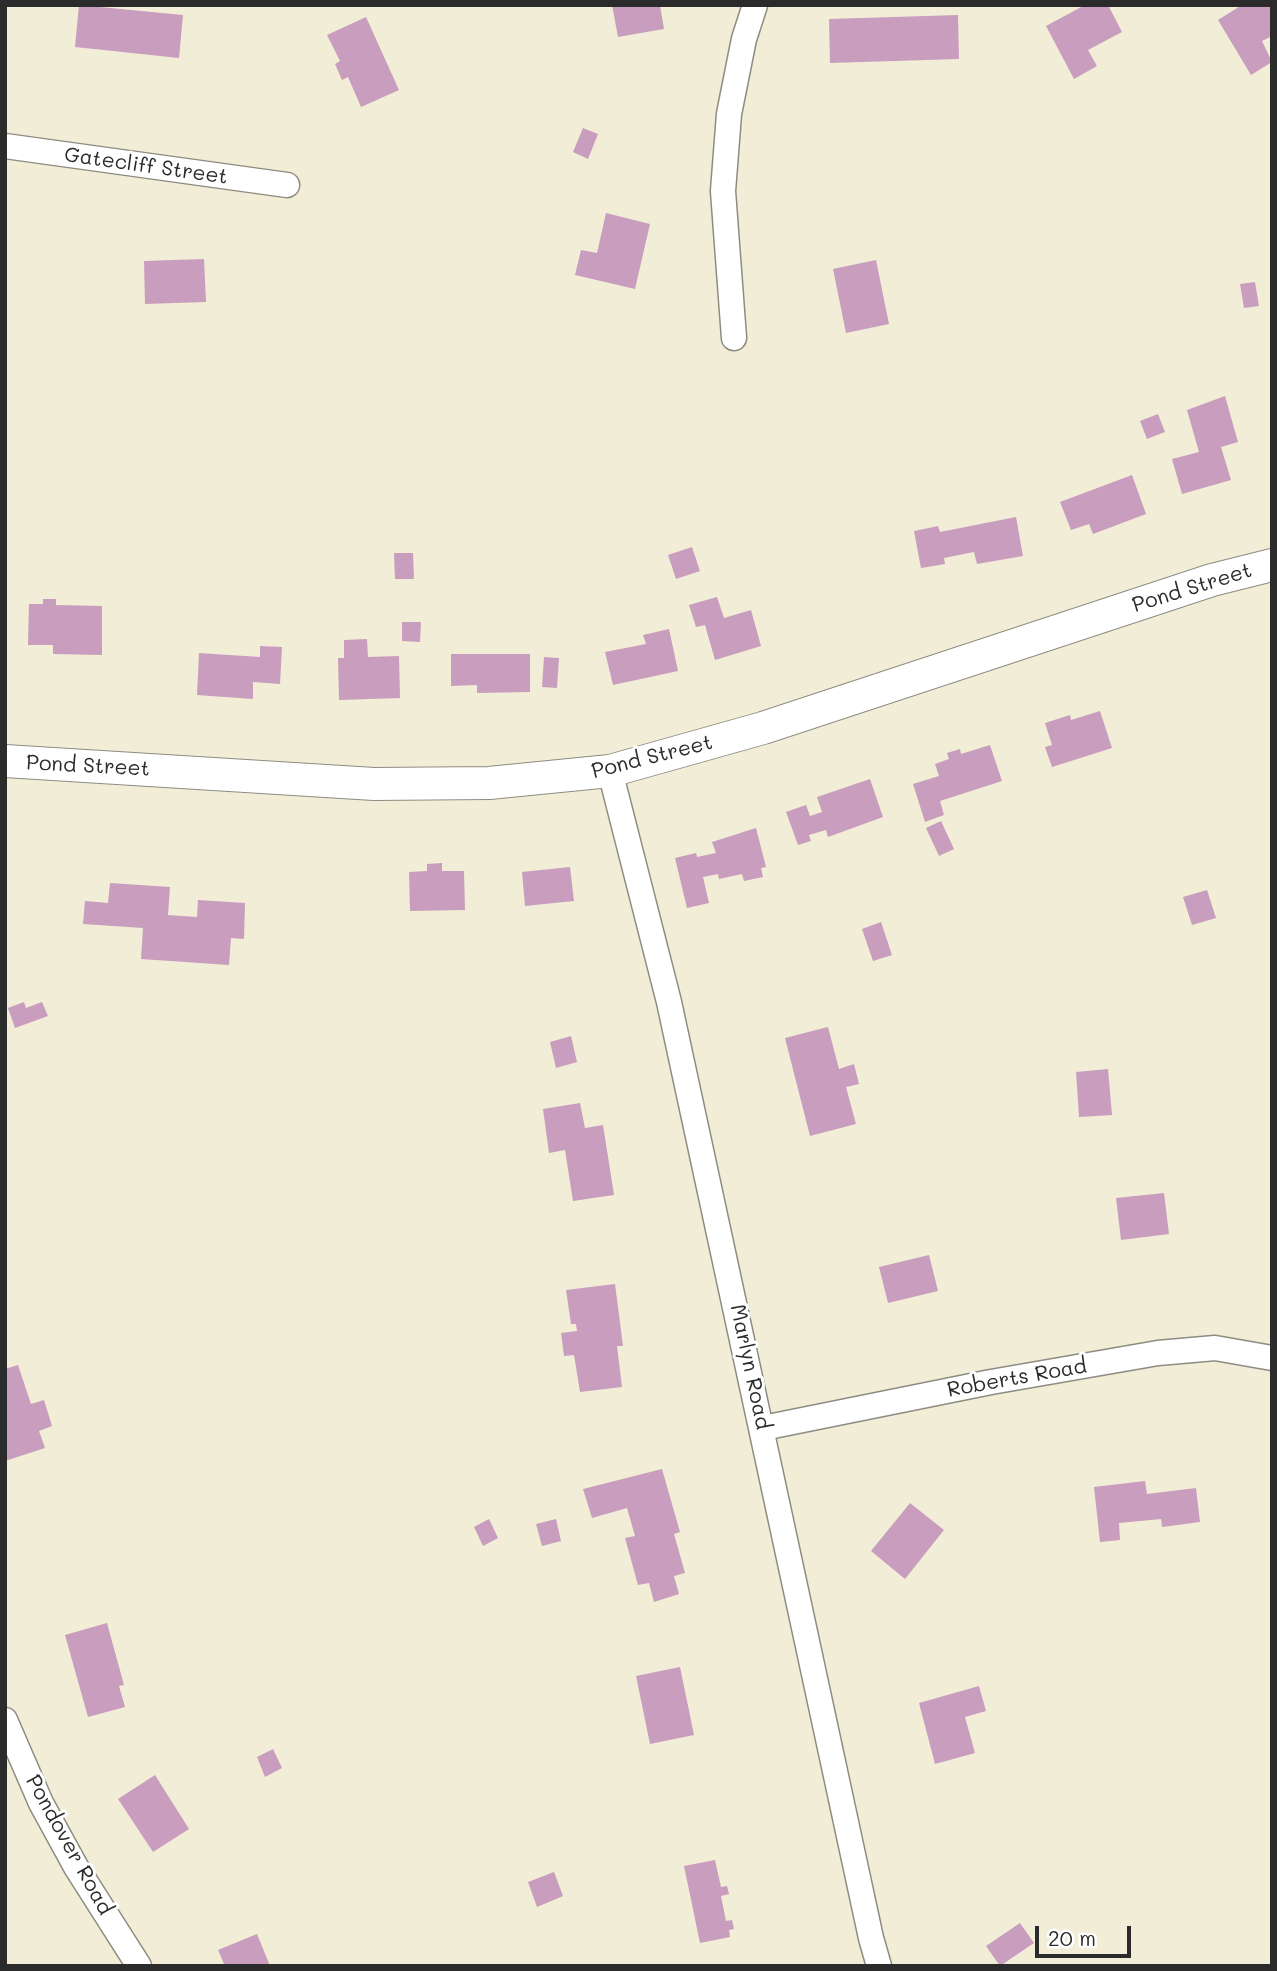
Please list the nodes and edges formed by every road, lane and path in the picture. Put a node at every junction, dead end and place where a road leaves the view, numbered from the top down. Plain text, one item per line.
1 (755, 5) edge
2 (5, 146) edge
3 (286, 185) dead end
4 (733, 338) dead end
5 (1272, 565) edge
6 (5, 761) edge
7 (610, 771) junction
8 (1272, 1358) edge
9 (763, 1428) junction
10 (5, 1720) edge
11 (139, 1966) edge
12 (879, 1966) edge

1 - 4 street
2 - 3 street, Gatecliff Street
5 - 7 street, Pond Street
6 - 7 street, Pond Street
7 - 9 street, Marlyn Road
8 - 9 street, Roberts Road
9 - 12 street, Marlyn Road
10 - 11 street, Pondover Road

